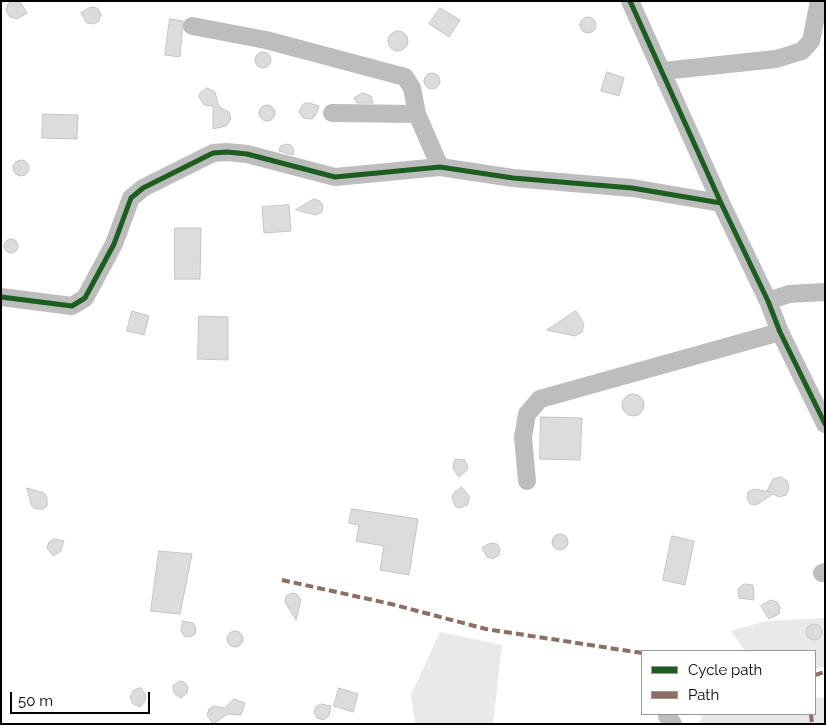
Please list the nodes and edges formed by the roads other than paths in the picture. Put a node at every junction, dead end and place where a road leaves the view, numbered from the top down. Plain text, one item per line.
1 (630, 1) edge
2 (819, 1) edge
3 (192, 26) dead end
4 (663, 71) junction
5 (332, 113) dead end
6 (417, 114) junction
7 (440, 167) junction
8 (721, 203) junction
9 (825, 292) edge
10 (1, 297) edge
11 (768, 301) junction
12 (780, 332) junction
13 (825, 424) edge
14 (527, 481) dead end

1 - 4 street
2 - 4 street
3 - 6 street
4 - 8 street
5 - 6 street
6 - 7 street
7 - 8 street
7 - 10 street
8 - 11 street
9 - 11 street
11 - 12 street
12 - 13 street
12 - 14 street

